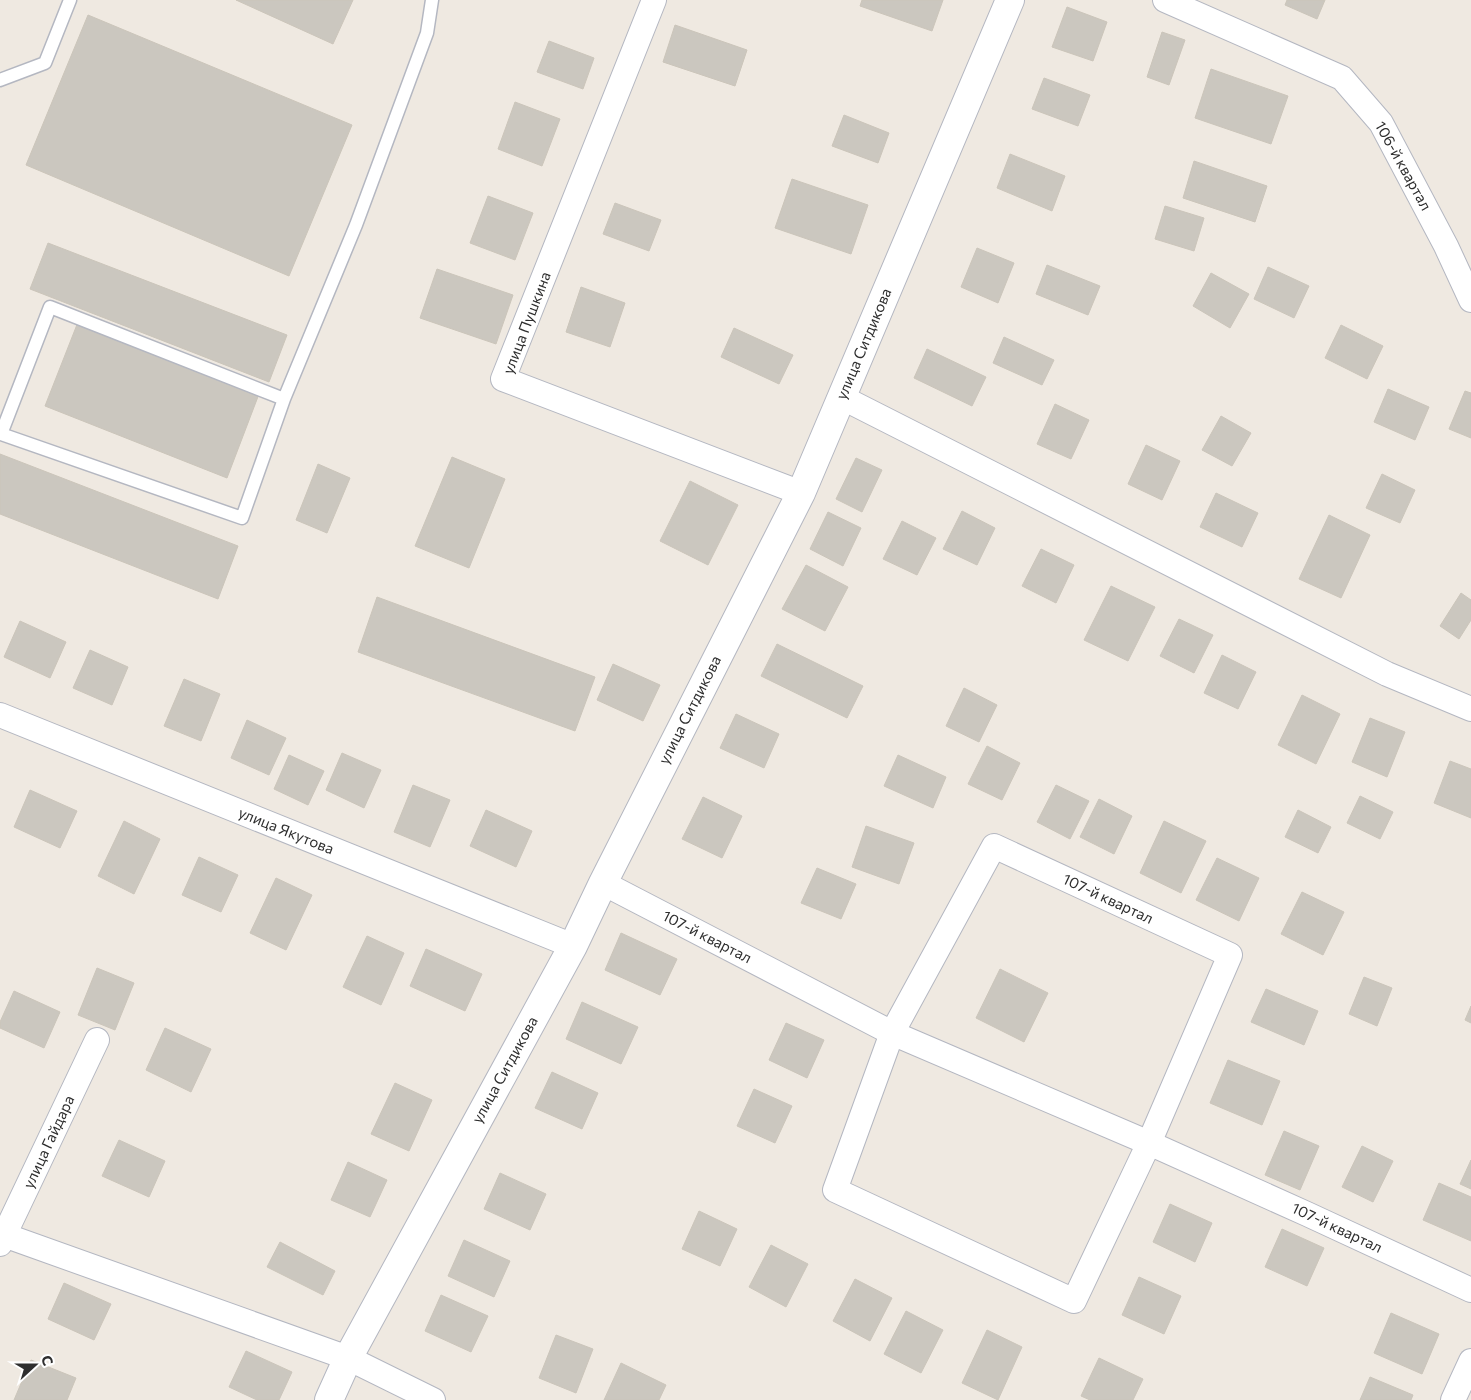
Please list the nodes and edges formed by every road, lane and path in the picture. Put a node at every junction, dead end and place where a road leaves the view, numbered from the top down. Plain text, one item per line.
1 (70, 0) edge
2 (432, 0) edge
3 (654, 0) edge
4 (1010, 0) edge
5 (1165, 0) edge
6 (0, 80) edge
7 (1471, 300) edge
8 (841, 397) junction
9 (284, 399) junction
10 (801, 493) junction
11 (1471, 709) edge
12 (0, 715) edge
13 (603, 883) junction
14 (573, 946) junction
15 (892, 1032) junction
16 (97, 1040) dead end
17 (1149, 1143) junction
18 (2, 1240) edge
19 (1471, 1290) edge
20 (348, 1358) junction
21 (1471, 1361) edge
22 (329, 1400) edge
23 (433, 1400) edge
24 (1453, 1400) edge

1 - 6 lane
2 - 9 lane
3 - 10 street, улица Пушкина
4 - 8 street, улица Ситдикова
5 - 7 street, 106-й квартал
8 - 10 street, улица Ситдикова
8 - 11 street
9 - 9 lane
10 - 13 street, улица Ситдикова
12 - 14 street, улица Якутова
13 - 14 street, улица Ситдикова
13 - 15 street, 107-й квартал
14 - 20 street, улица Ситдикова
15 - 17 street, 107-й квартал
15 - 17 street, 107-й квартал
15 - 17 street, 107-й квартал
16 - 18 street, улица Гайдара
17 - 19 street, 107-й квартал
18 - 20 street
20 - 22 street, улица Ситдикова
20 - 23 street
21 - 24 street

